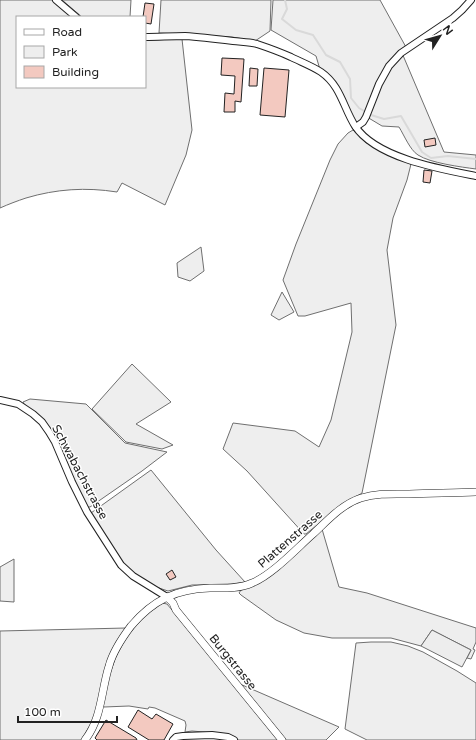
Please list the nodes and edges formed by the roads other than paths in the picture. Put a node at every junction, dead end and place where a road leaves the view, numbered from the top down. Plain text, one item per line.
1 (56, 0) edge
2 (471, 0) edge
3 (75, 16) edge
4 (146, 37) edge
5 (356, 127) junction
6 (476, 176) edge
7 (0, 400) edge
8 (476, 492) edge
9 (167, 597) junction
10 (85, 740) edge
11 (173, 740) edge
12 (234, 740) edge
13 (282, 740) edge

1 - 3 street
2 - 5 street
4 - 5 street
5 - 6 street
7 - 9 street, Schwabachstrasse
8 - 9 street, Plattenstrasse
9 - 10 street, Plattenstrasse
9 - 13 street, Burgstrasse
11 - 12 street

